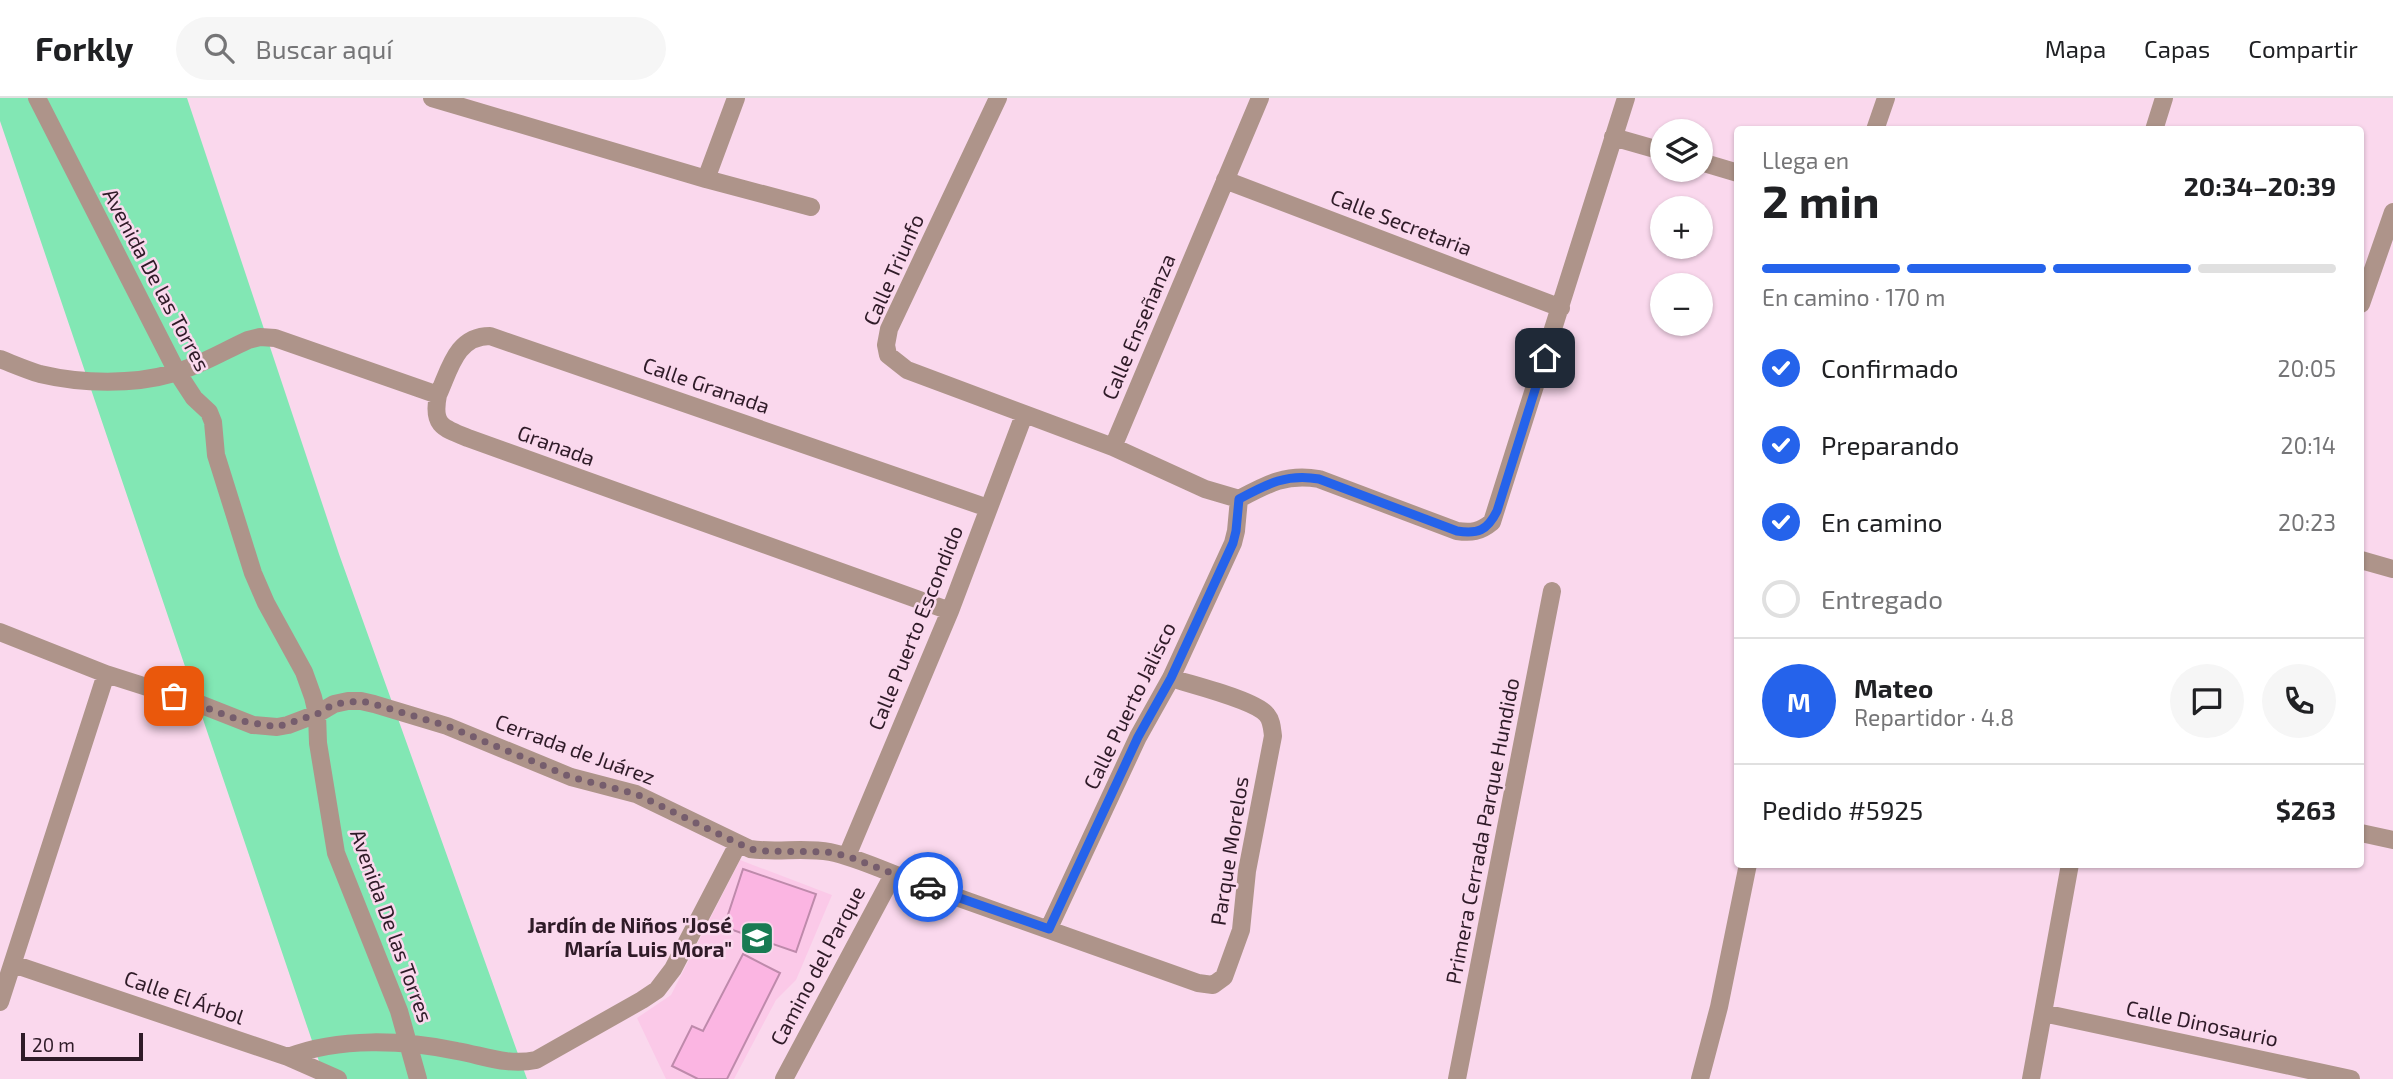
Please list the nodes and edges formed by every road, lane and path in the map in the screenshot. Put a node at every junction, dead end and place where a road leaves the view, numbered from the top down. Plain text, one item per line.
1 (37, 98) edge
2 (432, 98) edge
3 (736, 98) edge
4 (998, 98) edge
5 (1260, 98) edge
6 (1626, 98) edge
7 (1886, 98) edge
8 (2164, 98) edge
9 (1876, 126) edge
10 (2155, 126) edge
11 (1614, 137) junction
12 (1650, 148) edge
13 (1713, 166) edge
14 (1734, 172) edge
15 (706, 179) junction
16 (1225, 180) junction
17 (811, 207) dead end
18 (2393, 212) edge
19 (2388, 246) edge
20 (2364, 298) edge
21 (1561, 307) junction
22 (0, 359) edge
23 (177, 372) junction
24 (438, 395) junction
25 (1024, 415) junction
26 (1113, 447) junction
27 (1239, 499) junction
28 (988, 508) junction
29 (2364, 561) edge
30 (2393, 569) edge
31 (1552, 591) dead end
32 (950, 611) junction
33 (0, 632) edge
34 (106, 674) junction
35 (1171, 678) junction
36 (317, 714) junction
37 (2364, 834) edge
38 (2393, 840) edge
39 (738, 844) junction
40 (847, 856) junction
41 (1747, 868) edge
42 (2069, 868) edge
43 (893, 876) junction
44 (1049, 929) junction
45 (13, 964) junction
46 (1213, 985) joint
47 (0, 1002) edge
48 (2043, 1013) junction
49 (410, 1045) junction
50 (288, 1057) junction
51 (338, 1079) edge
52 (418, 1079) edge
53 (784, 1079) edge
54 (1457, 1079) edge
55 (1700, 1079) edge
56 (2031, 1079) edge
57 (2351, 1079) edge

1 - 23 street, Avenida De las Torres
2 - 15 street
3 - 15 street
4 - 25 street, Calle Triunfo
5 - 16 street, Calle Enseñanza
6 - 11 street
7 - 9 street
8 - 10 street
11 - 12 street
11 - 21 street
13 - 14 street
15 - 17 street
16 - 21 street, Calle Secretaria
16 - 26 street, Calle Enseñanza
18 - 19 street
19 - 20 street
21 - 27 street
22 - 23 street
23 - 24 street
23 - 36 street, Avenida De las Torres
24 - 28 street, Calle Granada
24 - 32 street, Granada
25 - 26 street, Calle Triunfo
25 - 28 street, Calle Puerto Escondido
26 - 27 street
27 - 35 street, Calle Puerto Jalisco
28 - 32 street, Calle Puerto Escondido
29 - 30 street
31 - 54 street, Primera Cerrada Parque Hundido
32 - 40 street, Calle Puerto Escondido
33 - 34 street, Cerrada de Juárez
34 - 36 street, Cerrada de Juárez
34 - 45 street
35 - 44 street, Calle Puerto Jalisco
35 - 46 street, Parque Morelos
36 - 39 street, Cerrada de Juárez
36 - 49 street, Avenida De las Torres
37 - 38 street
39 - 40 street, Cerrada de Juárez
39 - 49 street
40 - 43 street, Cerrada de Juárez
41 - 55 street
42 - 48 street
43 - 44 street, Cerrada de Juárez
43 - 53 street, Camino del Parque
44 - 46 street, Cerrada de Juárez
45 - 47 street
45 - 50 street, Calle El Árbol
48 - 56 street
48 - 57 street, Calle Dinosaurio
49 - 50 street
49 - 52 street, Avenida De las Torres
50 - 51 street, Calle El Árbol

